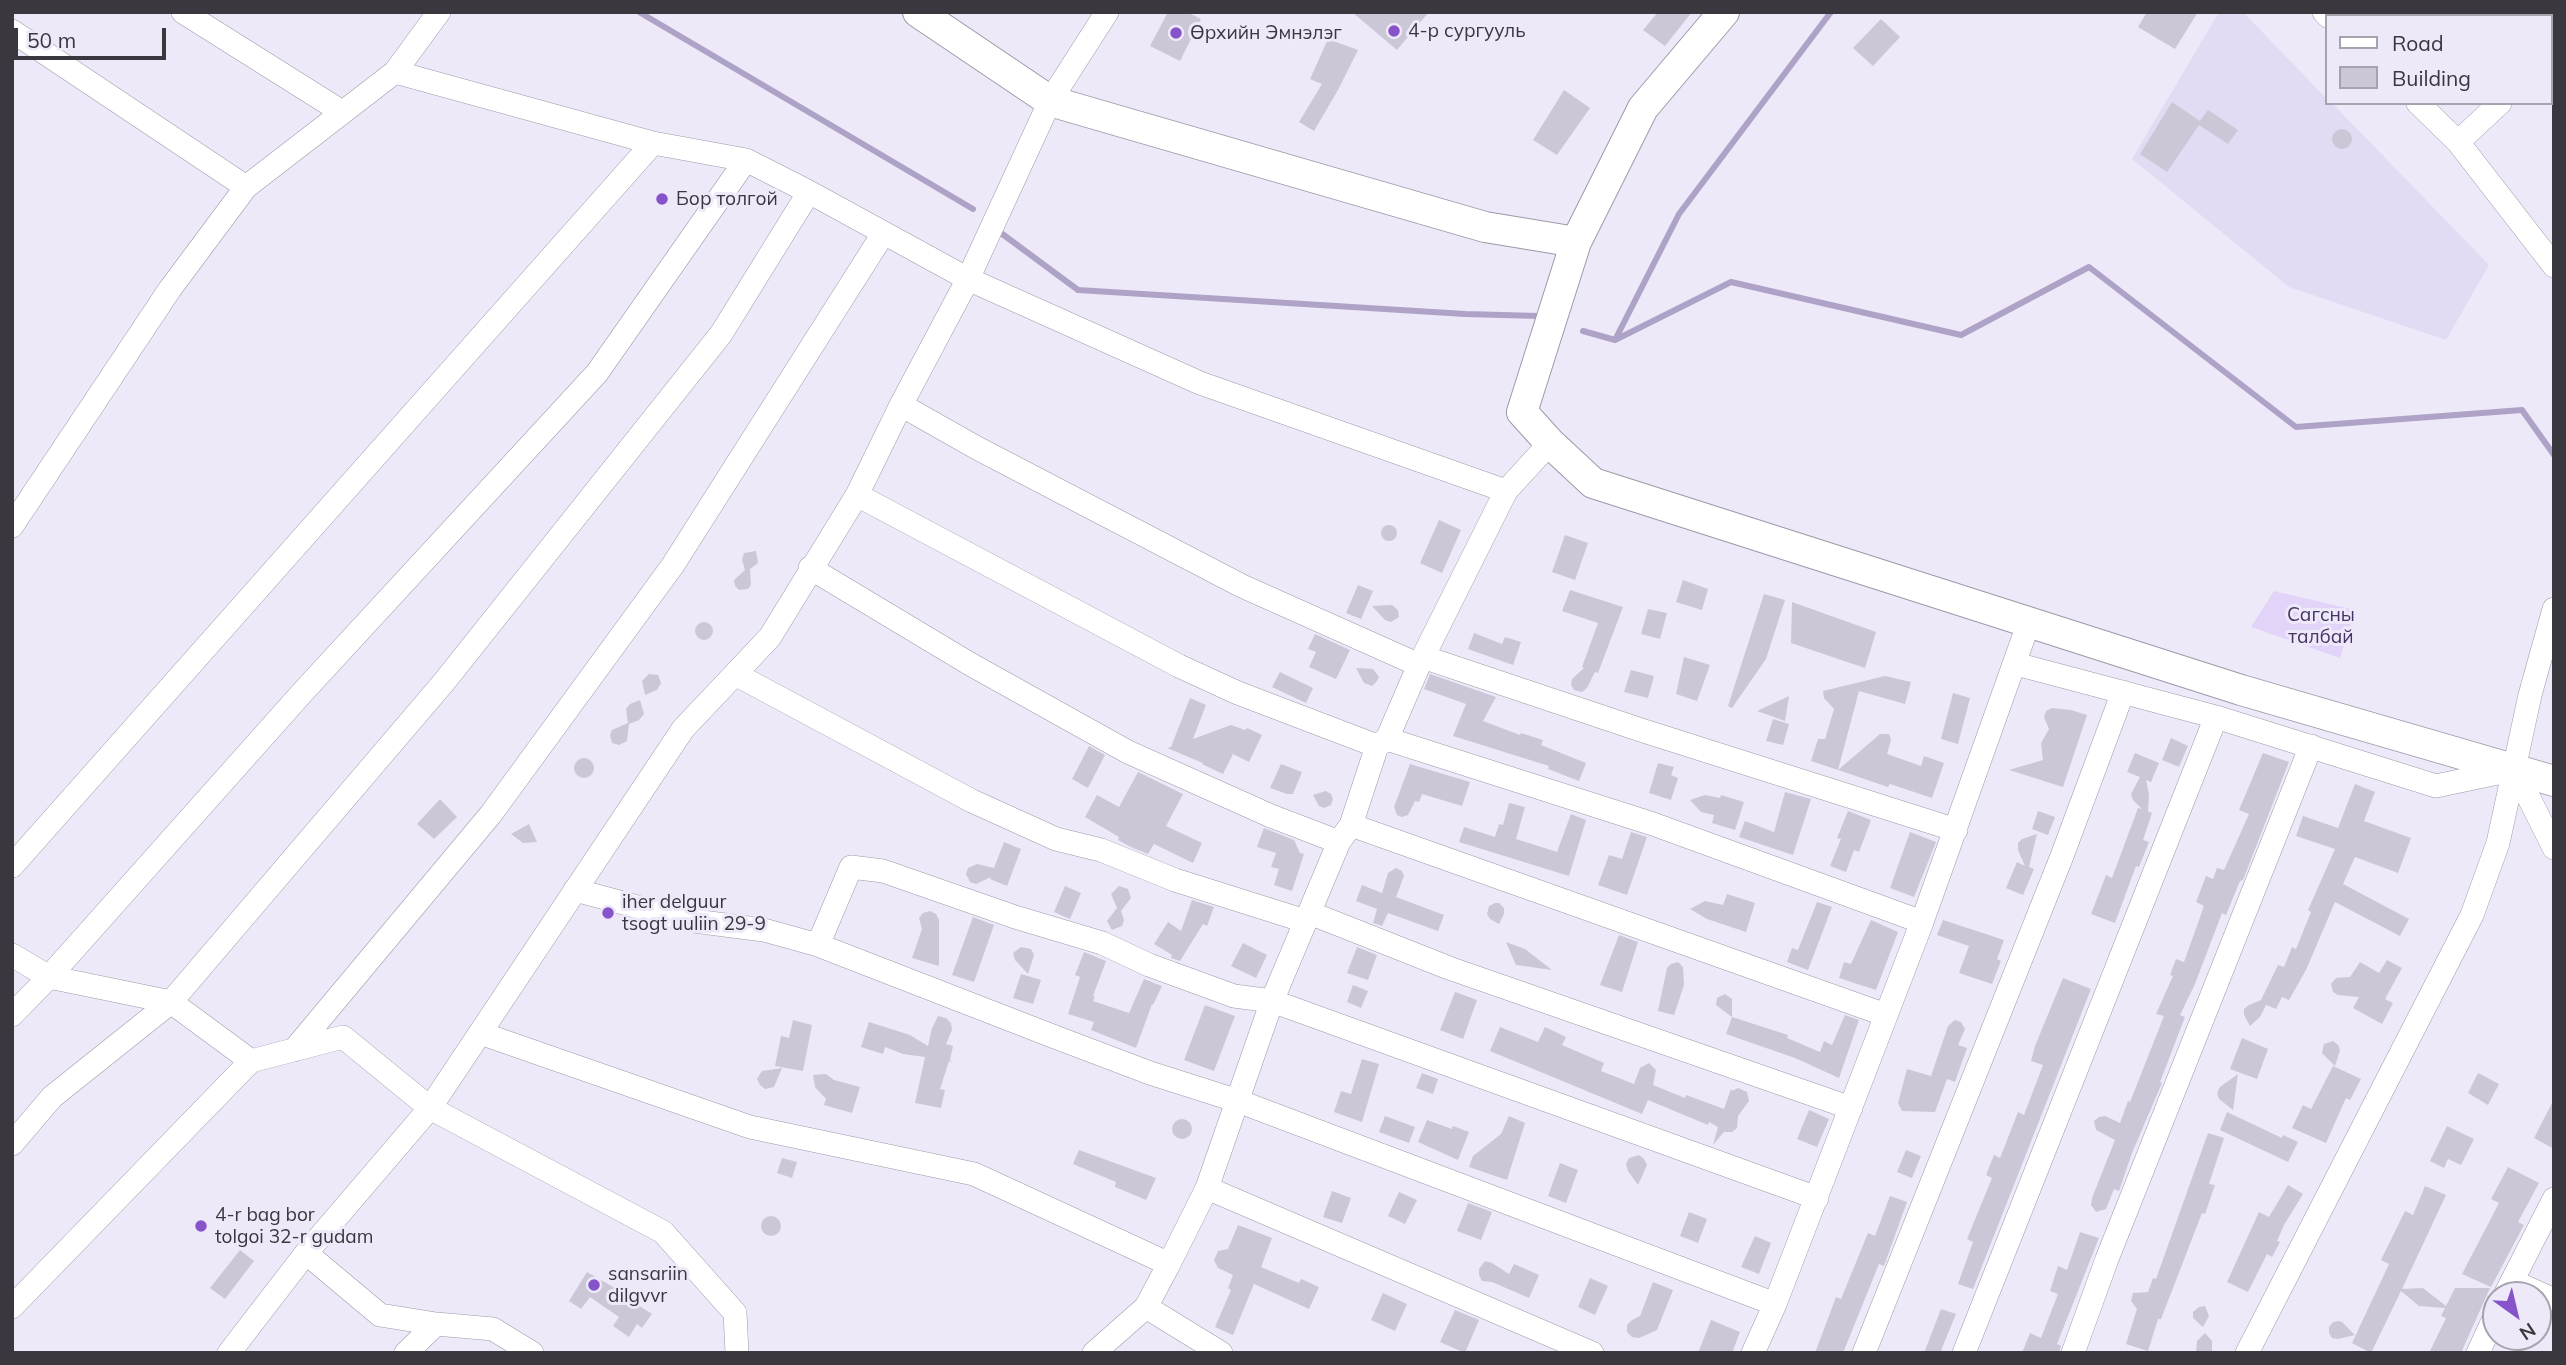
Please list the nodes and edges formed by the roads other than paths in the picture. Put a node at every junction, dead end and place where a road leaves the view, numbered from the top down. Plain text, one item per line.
1 (183, 12) edge
2 (439, 12) edge
3 (918, 12) edge
4 (1107, 12) edge
5 (1724, 12) edge
6 (12, 31) edge
7 (395, 72) junction
8 (1050, 101) junction
9 (2420, 105) edge
10 (2498, 105) edge
11 (342, 112) junction
12 (2458, 142) junction
13 (653, 143) junction
14 (746, 160) junction
15 (246, 187) junction
16 (809, 192) junction
17 (883, 234) junction
18 (1576, 243) junction
19 (2554, 266) edge
20 (968, 279) junction
21 (901, 404) junction
22 (1550, 443) junction
23 (1506, 491) junction
24 (857, 495) junction
25 (12, 526) edge
26 (810, 568) junction
27 (2554, 609) edge
28 (2029, 622) junction
29 (1421, 661) junction
30 (2016, 664) junction
31 (735, 674) junction
32 (2123, 692) junction
33 (2216, 717) junction
34 (1382, 742) junction
35 (2311, 746) junction
36 (2515, 770) junction
37 (2554, 781) edge
38 (1956, 830) junction
39 (1345, 834) junction
40 (2554, 848) edge
41 (12, 866) edge
42 (575, 890) junction
43 (1308, 917) junction
44 (1922, 922) junction
45 (818, 945) junction
46 (12, 955) edge
47 (49, 977) junction
48 (1272, 1001) junction
49 (171, 1002) junction
50 (12, 1015) edge
51 (1886, 1015) junction
52 (480, 1032) junction
53 (294, 1050) junction
54 (251, 1061) junction
55 (1238, 1101) junction
56 (430, 1108) junction
57 (1851, 1108) junction
58 (12, 1144) edge
59 (1207, 1188) junction
60 (1816, 1198) junction
61 (2554, 1199) edge
62 (306, 1253) junction
63 (1169, 1264) junction
64 (2512, 1281) edge
65 (1775, 1304) junction
66 (12, 1307) edge
67 (1146, 1307) junction
68 (436, 1324) junction
69 (229, 1353) edge
70 (406, 1353) edge
71 (532, 1353) edge
72 (737, 1353) edge
73 (1094, 1353) edge
74 (1221, 1353) edge
75 (1592, 1353) edge
76 (1753, 1353) edge
77 (1864, 1353) edge
78 (1964, 1353) edge
79 (2073, 1353) edge
80 (2247, 1353) edge

1 - 11 street
2 - 7 street
3 - 8 street
4 - 8 street
5 - 18 street
6 - 15 street
7 - 11 street
7 - 13 street
8 - 18 street
8 - 20 street
9 - 12 street
10 - 12 street
11 - 15 street
12 - 19 street
13 - 14 street
13 - 41 street
14 - 16 street
14 - 47 street
15 - 25 street
16 - 17 street
16 - 49 street
17 - 20 street
17 - 53 street
18 - 22 street
20 - 21 street
20 - 23 street
21 - 24 street
21 - 29 street
22 - 23 street
22 - 28 street
23 - 29 street
24 - 26 street
24 - 34 street
26 - 31 street
26 - 39 street
27 - 36 street
28 - 30 street
28 - 36 street
29 - 34 street
29 - 38 street
30 - 32 street
30 - 38 street
31 - 42 street
31 - 43 street
32 - 33 street
32 - 77 street
33 - 35 street
33 - 78 street
34 - 39 street
34 - 44 street
35 - 36 street
35 - 79 street
36 - 37 street
36 - 40 street
36 - 80 street
38 - 44 street
39 - 43 street
39 - 51 street
42 - 45 street
42 - 52 street
43 - 48 street
43 - 57 street
44 - 51 street
45 - 48 street
45 - 55 street
46 - 47 street
47 - 49 street
47 - 50 street
48 - 55 street
48 - 60 street
49 - 54 street
49 - 58 street
51 - 57 street
52 - 56 street
52 - 63 street
53 - 54 street
53 - 56 street
54 - 66 street
55 - 59 street
55 - 65 street
56 - 62 street
56 - 72 street
57 - 60 street
59 - 63 street
59 - 75 street
60 - 65 street
61 - 64 street
62 - 68 street
62 - 69 street
63 - 67 street
65 - 76 street
67 - 73 street
67 - 74 street
68 - 70 street
68 - 71 street

